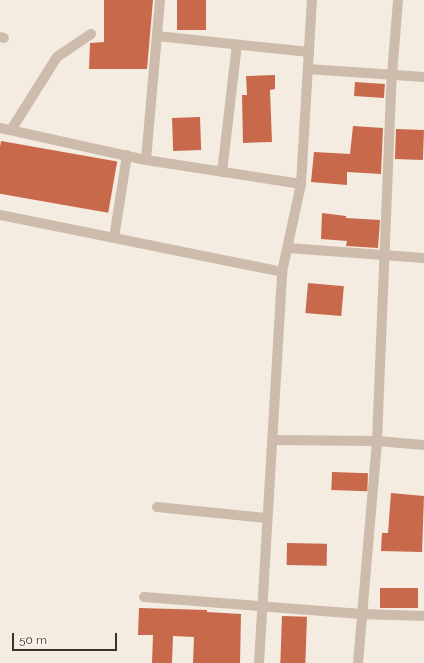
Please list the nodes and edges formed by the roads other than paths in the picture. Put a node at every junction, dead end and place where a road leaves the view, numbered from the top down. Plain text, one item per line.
1 (160, 0) edge
2 (312, 0) edge
3 (398, 0) edge
4 (91, 34) dead end
5 (157, 36) junction
6 (237, 45) junction
7 (309, 52) junction
8 (308, 69) junction
9 (392, 75) junction
10 (424, 77) edge
11 (0, 128) edge
12 (11, 130) junction
13 (127, 155) junction
14 (146, 160) junction
15 (222, 172) junction
16 (301, 184) junction
17 (0, 215) edge
18 (114, 238) junction
19 (288, 248) junction
20 (386, 255) junction
21 (424, 258) edge
22 (282, 272) junction
23 (273, 440) junction
24 (377, 441) junction
25 (424, 445) edge
26 (157, 507) dead end
27 (266, 518) junction
28 (144, 597) dead end
29 (264, 606) junction
30 (361, 614) junction
31 (424, 616) edge
32 (259, 663) edge
33 (358, 663) edge

1 - 5 street
2 - 7 street
3 - 9 street
4 - 12 street
5 - 6 street
5 - 14 street
6 - 7 street
6 - 15 street
7 - 8 street
8 - 9 street
8 - 16 street
9 - 10 street
9 - 20 street
11 - 12 street
12 - 13 street
13 - 14 street
13 - 18 street
14 - 15 street
15 - 16 street
16 - 19 street
17 - 18 street
18 - 22 street
19 - 20 street
19 - 22 street
20 - 21 street
20 - 24 street
22 - 23 street
23 - 24 street
23 - 27 street
24 - 25 street
24 - 30 street
26 - 27 street
27 - 29 street
28 - 29 street
29 - 30 street
29 - 32 street
30 - 31 street
30 - 33 street

